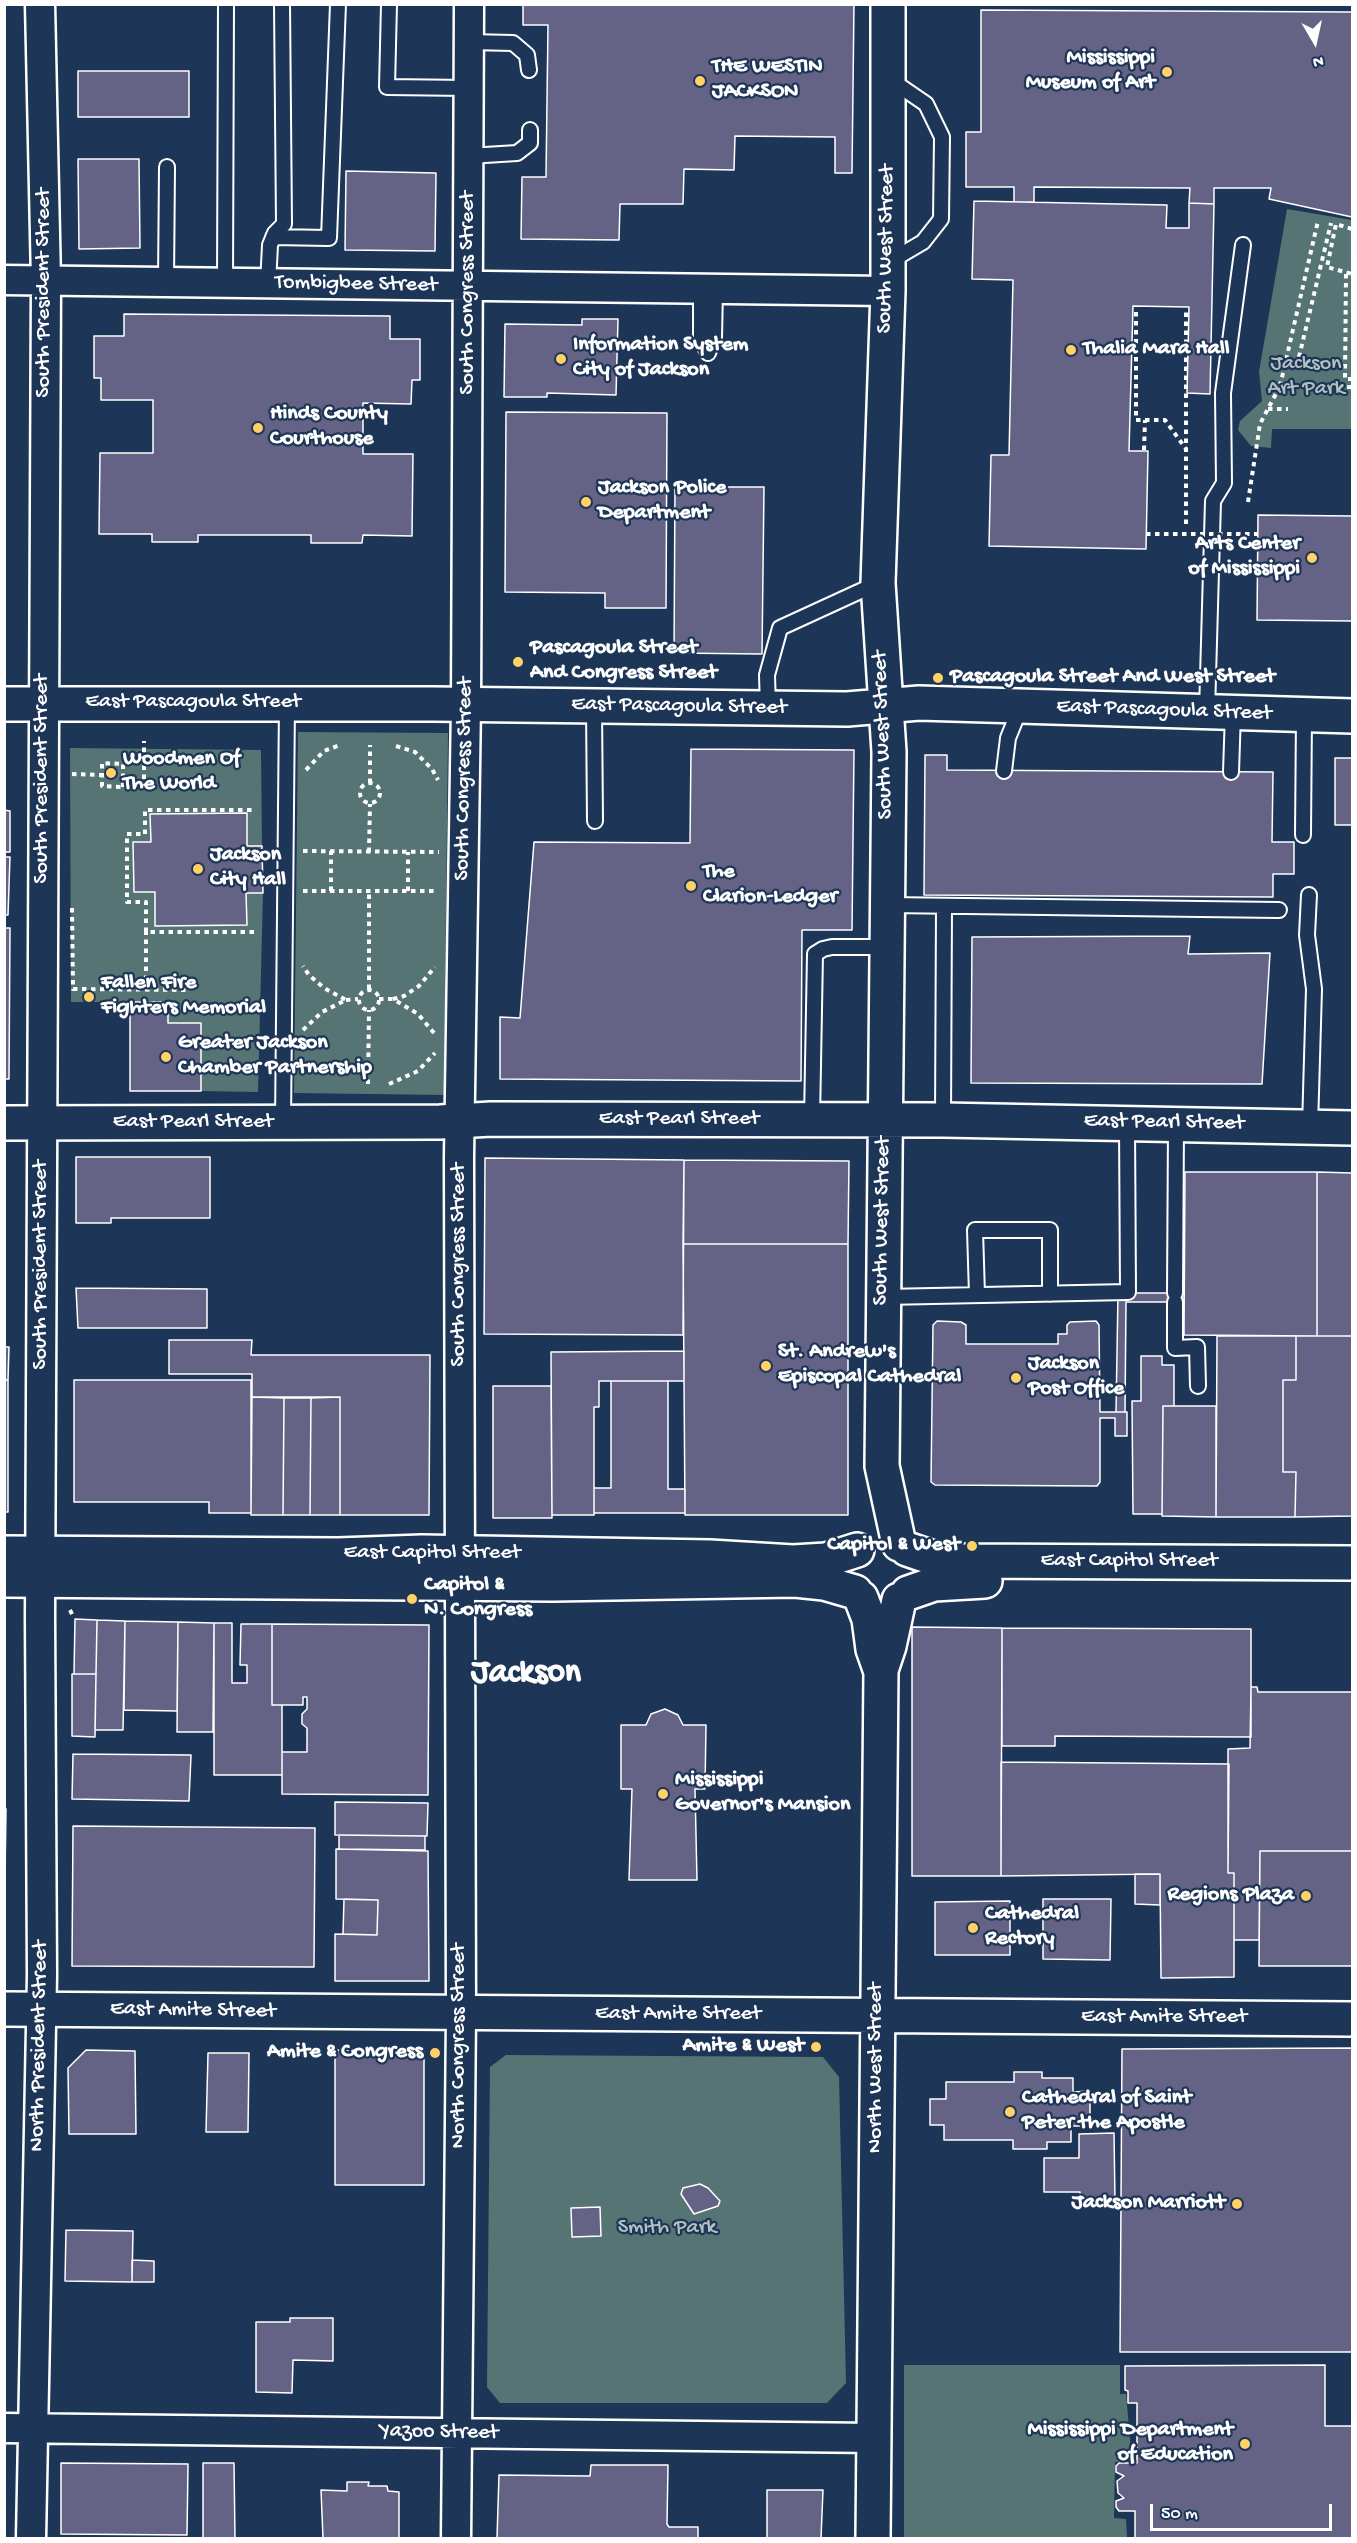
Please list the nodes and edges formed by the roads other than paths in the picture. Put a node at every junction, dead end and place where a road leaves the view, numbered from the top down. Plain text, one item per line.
1 (40, 4) edge
2 (226, 4) edge
3 (282, 4) edge
4 (338, 4) edge
5 (389, 4) edge
6 (469, 4) edge
7 (888, 4) edge
8 (469, 42) junction
9 (529, 70) dead end
10 (888, 78) junction
11 (469, 88) junction
12 (530, 130) dead end
13 (469, 156) junction
14 (167, 167) dead end
15 (273, 237) junction
16 (1243, 245) dead end
17 (888, 277) junction
18 (4, 280) edge
19 (46, 280) junction
20 (166, 282) junction
21 (225, 283) junction
22 (268, 284) junction
23 (470, 286) junction
24 (878, 583) junction
25 (43, 703) junction
26 (287, 703) junction
27 (4, 704) edge
28 (466, 704) junction
29 (594, 706) junction
30 (885, 706) junction
31 (1021, 706) junction
32 (768, 708) junction
33 (1220, 712) junction
34 (1304, 715) junction
35 (1353, 717) edge
36 (1004, 771) dead end
37 (1231, 772) dead end
38 (595, 821) dead end
39 (1303, 836) dead end
40 (1309, 895) dead end
41 (887, 905) junction
42 (945, 906) junction
43 (1279, 910) dead end
44 (886, 947) junction
45 (460, 1120) junction
46 (884, 1120) junction
47 (943, 1120) junction
48 (812, 1121) junction
49 (1127, 1122) junction
50 (283, 1123) junction
51 (1176, 1123) junction
52 (4, 1124) edge
53 (43, 1124) junction
54 (1310, 1126) junction
55 (1353, 1128) edge
56 (1050, 1294) junction
57 (976, 1295) junction
58 (882, 1297) junction
59 (1198, 1386) dead end
60 (882, 1466) junction
61 (903, 1546) junction
62 (860, 1547) junction
63 (4, 1553) edge
64 (1353, 1563) edge
65 (40, 1567) junction
66 (460, 1568) junction
67 (4, 1580) edge
68 (1353, 1583) edge
69 (858, 1595) junction
70 (904, 1597) junction
71 (881, 1670) junction
72 (4, 2009) edge
73 (42, 2010) junction
74 (461, 2014) junction
75 (878, 2016) junction
76 (1353, 2019) edge
77 (18, 2428) edge
78 (457, 2434) junction
79 (874, 2438) junction
80 (31, 2538) edge
81 (456, 2538) edge
82 (873, 2538) edge

1 - 19 street, South President Street
2 - 21 lane
3 - 15 lane
4 - 15 lane
5 - 11 lane
6 - 8 street, South Congress Street
7 - 10 main road, South West Street
8 - 9 lane
8 - 11 street, South Congress Street
10 - 17 main road, South West Street
10 - 17 lane
11 - 13 street, South Congress Street
12 - 13 lane
13 - 23 street, South Congress Street
14 - 20 lane
15 - 22 lane
16 - 33 lane
17 - 23 street, Tombigbee Street
17 - 24 main road, South West Street
18 - 19 street, Tombigbee Street
19 - 20 street, Tombigbee Street
19 - 25 street, South President Street
20 - 21 street, Tombigbee Street
21 - 22 street, Tombigbee Street
22 - 23 street, Tombigbee Street
23 - 28 street, South Congress Street
24 - 30 main road, South West Street
24 - 32 lane
25 - 26 main road, East Pascagoula Street
25 - 27 main road, East Pascagoula Street
25 - 53 street, South President Street
26 - 28 main road, East Pascagoula Street
26 - 50 lane
28 - 29 main road, East Pascagoula Street
28 - 45 street, South Congress Street
29 - 32 main road, East Pascagoula Street
29 - 38 lane
30 - 31 main road, East Pascagoula Street
30 - 32 main road, East Pascagoula Street
30 - 41 main road, South West Street
31 - 33 main road, East Pascagoula Street
31 - 36 lane
33 - 34 main road, East Pascagoula Street
33 - 37 lane
34 - 35 main road, East Pascagoula Street
34 - 39 lane
40 - 54 lane
41 - 42 lane
41 - 44 main road, South West Street
42 - 43 lane
42 - 47 lane
44 - 46 main road, South West Street
44 - 48 lane
45 - 48 main road, East Pearl Street
45 - 50 main road, East Pearl Street
45 - 66 street, South Congress Street
46 - 47 main road, East Pearl Street
46 - 48 main road, East Pearl Street
46 - 58 main road, South West Street
47 - 49 main road, East Pearl Street
49 - 51 main road, East Pearl Street
49 - 56 lane
50 - 53 main road, East Pearl Street
51 - 54 main road, East Pearl Street
51 - 59 lane
52 - 53 main road, East Pearl Street
53 - 65 street, South President Street
54 - 55 main road, East Pearl Street
56 - 57 lane
56 - 57 lane
57 - 58 lane
58 - 60 main road, South West Street
60 - 61 main road, South West Street
60 - 62 main road, South West Street
61 - 62 main road
61 - 64 main road, East Capitol Street
61 - 70 main road
62 - 66 main road, East Capitol Street
62 - 69 main road
63 - 65 main road, East Capitol Street
65 - 66 main road, East Capitol Street
65 - 67 main road, East Capitol Street
65 - 73 street, North President Street
66 - 69 main road, East Capitol Street
66 - 74 street, North Congress Street
68 - 70 main road, East Capitol Street
69 - 70 main road
69 - 71 main road
70 - 71 main road, North West Street
71 - 75 main road, North West Street
72 - 73 main road, East Amite Street
73 - 74 main road, East Amite Street
73 - 77 street, North President Street
74 - 75 main road, East Amite Street
74 - 78 street, North Congress Street
75 - 76 main road, East Amite Street
75 - 79 main road, North West Street
77 - 78 street, Yazoo Street
77 - 80 street, North President Street
78 - 79 street, Yazoo Street
78 - 81 street, North Congress Street
79 - 82 main road, North West Street

